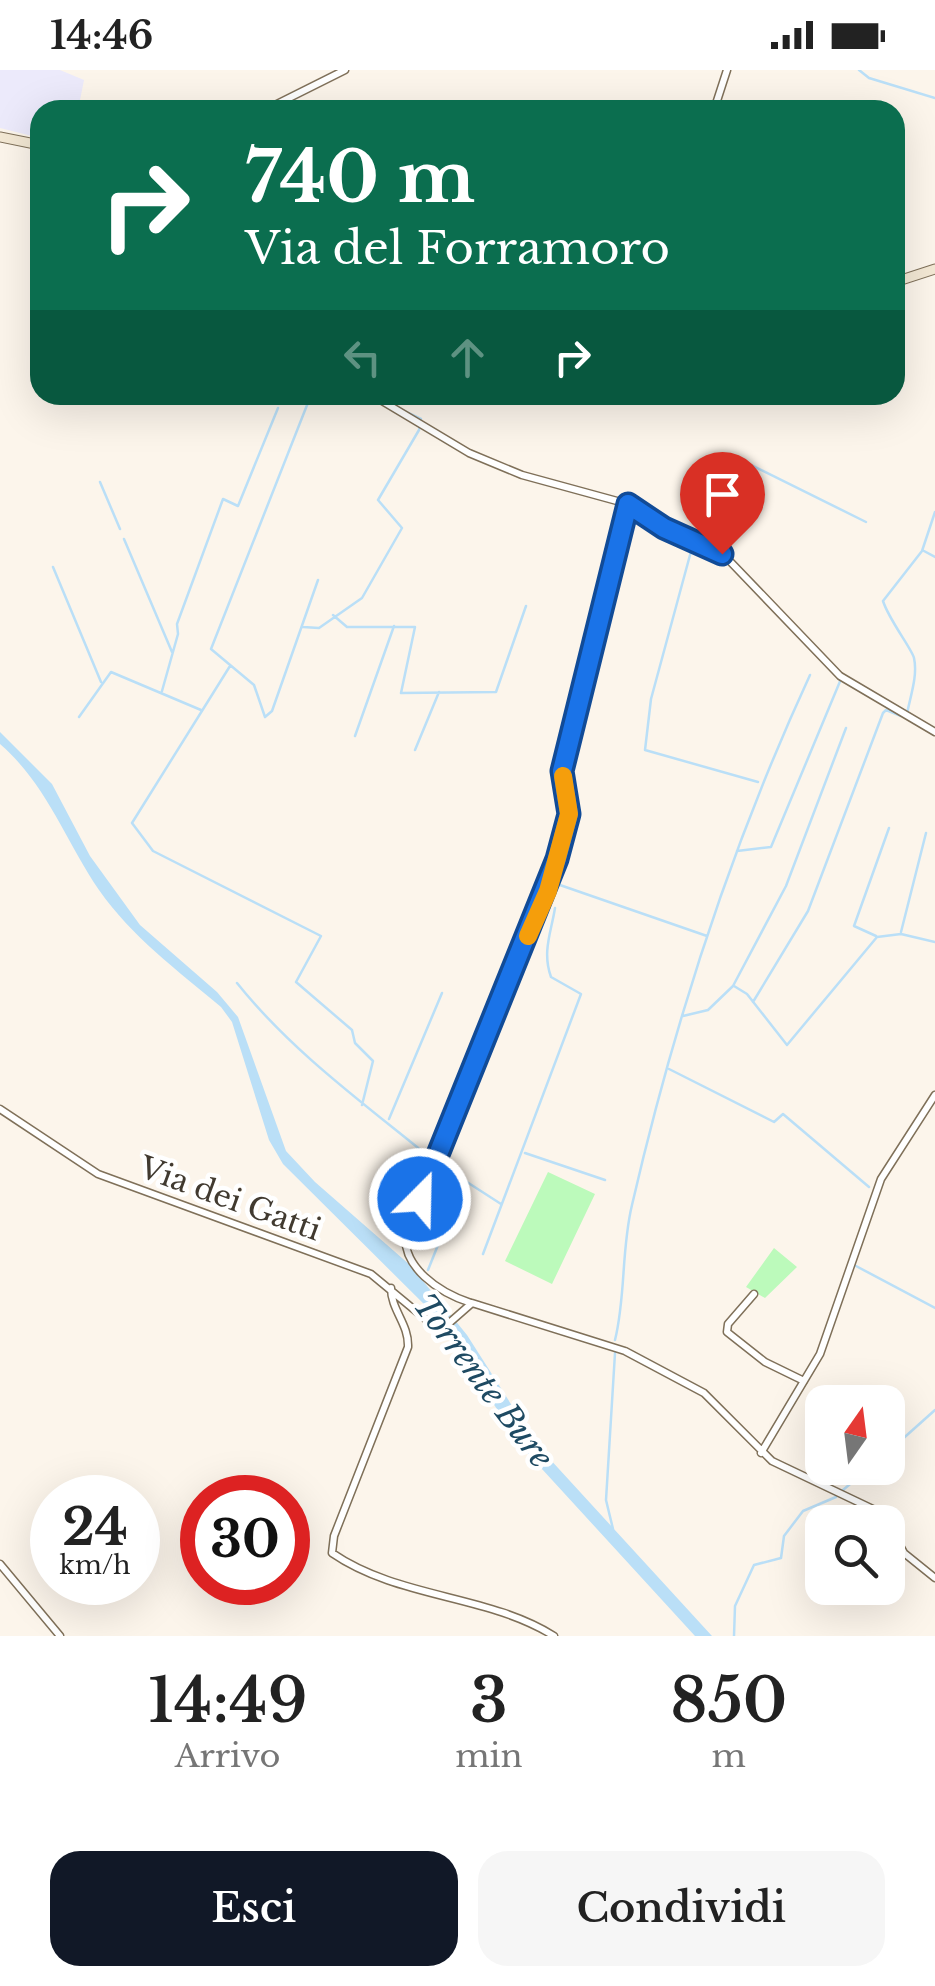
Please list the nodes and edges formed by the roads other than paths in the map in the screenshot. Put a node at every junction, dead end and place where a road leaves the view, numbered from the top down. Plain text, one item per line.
1 (345, 70) edge
2 (727, 70) edge
3 (285, 100) edge
4 (717, 100) edge
5 (0, 137) edge
6 (30, 143) edge
7 (935, 269) edge
8 (905, 279) edge
9 (389, 405) edge
10 (628, 504) junction
11 (935, 732) edge
12 (935, 1095) edge
13 (0, 1108) edge
14 (391, 1288) junction
15 (754, 1294) dead end
16 (472, 1304) junction
17 (804, 1380) junction
18 (761, 1453) junction
19 (861, 1505) edge
20 (905, 1554) edge
21 (0, 1564) edge
22 (935, 1578) edge
23 (60, 1636) edge
24 (554, 1636) edge

1 - 3 street
2 - 4 street
5 - 6 main road
7 - 8 main road
9 - 10 street
10 - 11 street
10 - 16 street
12 - 17 street
13 - 14 street, Via dei Gatti
14 - 16 street, Via dei Gatti
14 - 24 street
15 - 17 street
16 - 18 street
17 - 18 street
18 - 19 street
20 - 22 street
21 - 23 street

